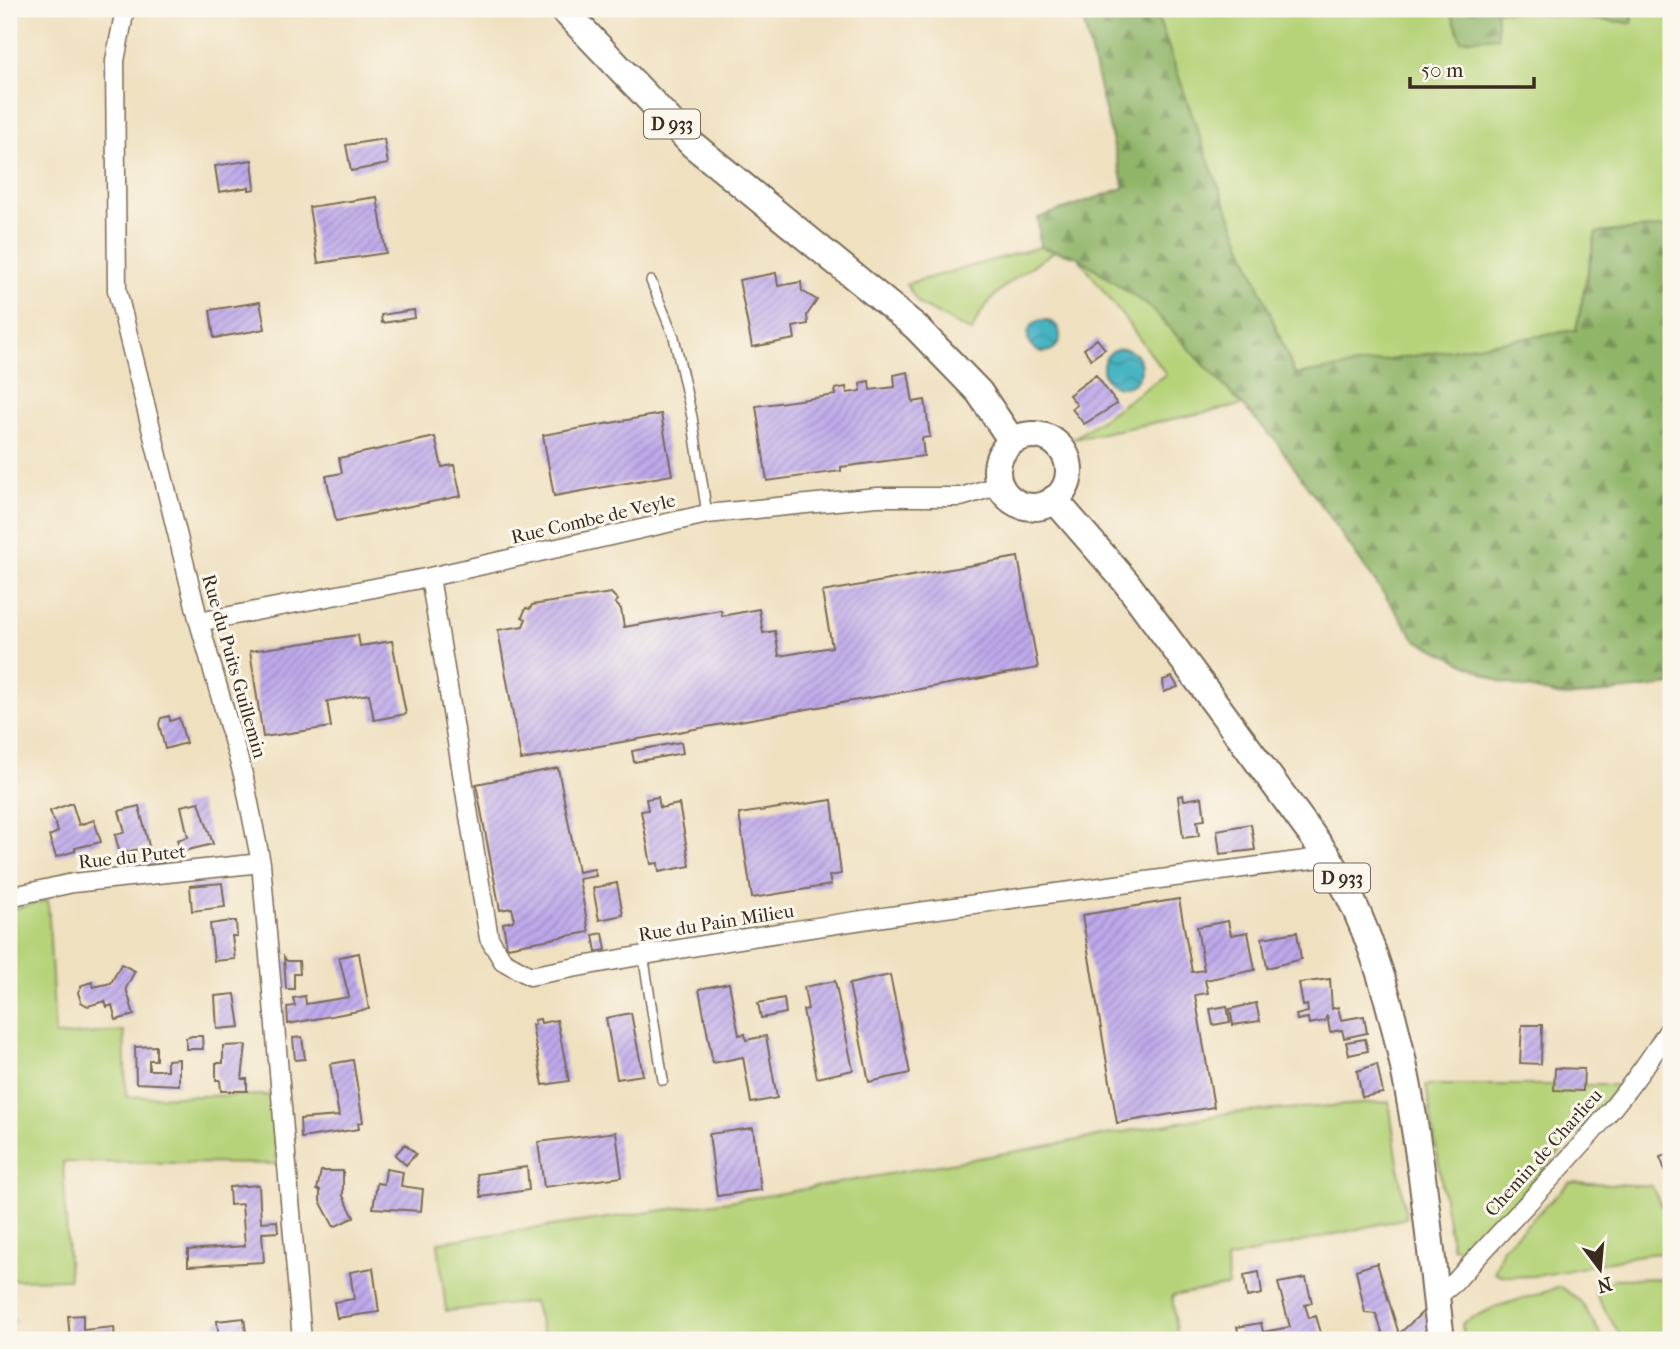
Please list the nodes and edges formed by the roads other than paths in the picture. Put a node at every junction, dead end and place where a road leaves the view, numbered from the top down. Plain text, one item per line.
1 (125, 9) edge
2 (563, 9) edge
3 (651, 281) dead end
4 (1012, 441) junction
5 (1000, 485) junction
6 (1054, 499) junction
7 (707, 514) junction
8 (430, 577) junction
9 (199, 622) junction
10 (1328, 857) junction
11 (261, 863) junction
12 (9, 897) edge
13 (643, 954) junction
14 (1671, 1026) edge
15 (663, 1080) dead end
16 (1436, 1298) junction
17 (302, 1340) edge
18 (1440, 1340) edge

1 - 9 street, Rue du Puits Guillemin
2 - 4 main road, D 933
3 - 7 lane
4 - 5 main road
4 - 6 main road
5 - 6 main road
5 - 7 street, Rue Combe de Veyle
6 - 10 main road, D 933
7 - 8 street, Rue Combe de Veyle
8 - 9 street, Rue Combe de Veyle
8 - 13 street, Rue du Pain Milieu
9 - 11 street, Rue du Puits Guillemin
10 - 13 street, Rue du Pain Milieu
10 - 16 main road, D 933
11 - 12 street, Rue du Putet
11 - 17 street, Rue du Puits Guillemin
13 - 15 lane
14 - 16 street, Chemin de Charlieu
16 - 18 main road, D 933

